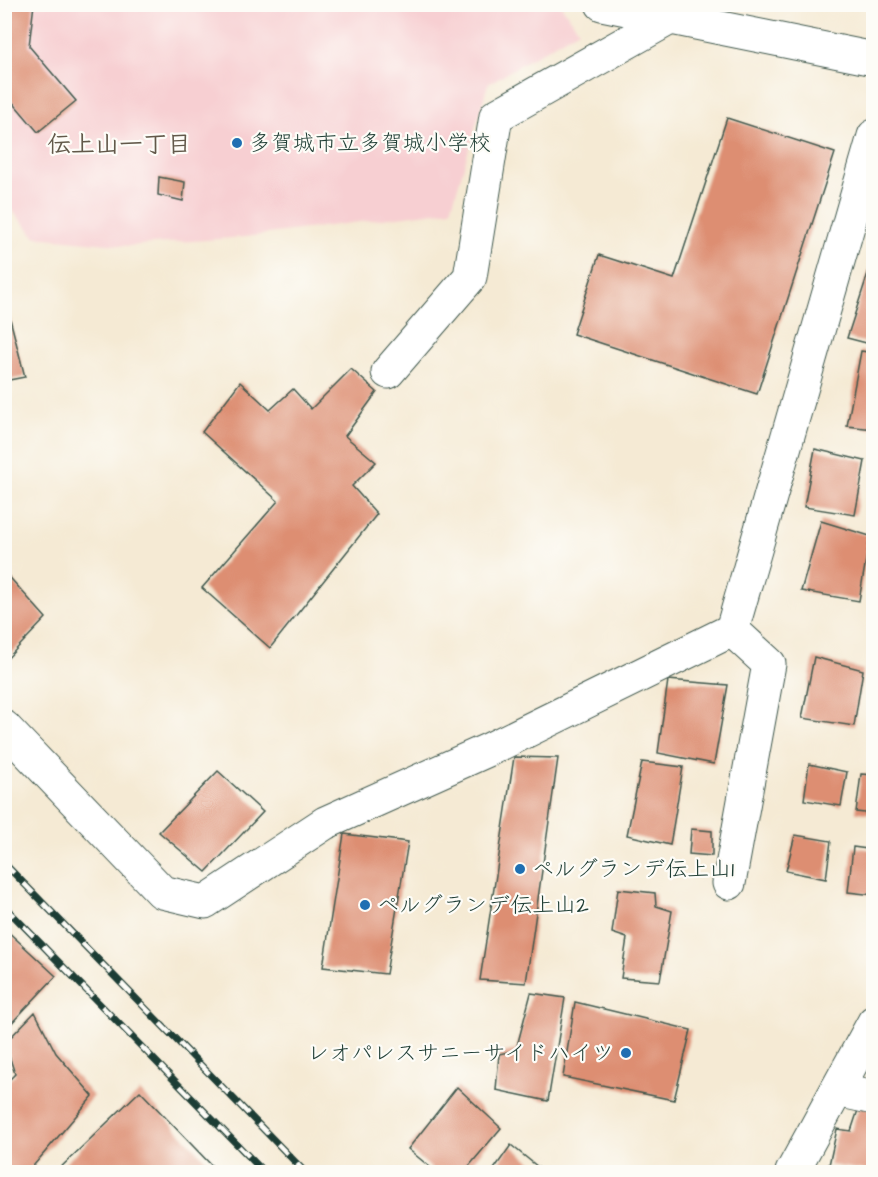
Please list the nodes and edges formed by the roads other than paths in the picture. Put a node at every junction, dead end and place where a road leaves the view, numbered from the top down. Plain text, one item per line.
1 (602, 4) edge
2 (670, 18) junction
3 (873, 59) edge
4 (873, 136) edge
5 (387, 372) dead end
6 (732, 630) junction
7 (4, 727) edge
8 (729, 883) dead end
9 (873, 1022) edge
10 (837, 1090) junction
11 (873, 1098) edge
12 (792, 1173) edge

1 - 2 street
2 - 3 street
2 - 5 street
4 - 6 street
6 - 7 street
6 - 8 street
9 - 10 street
10 - 11 street
10 - 12 street

